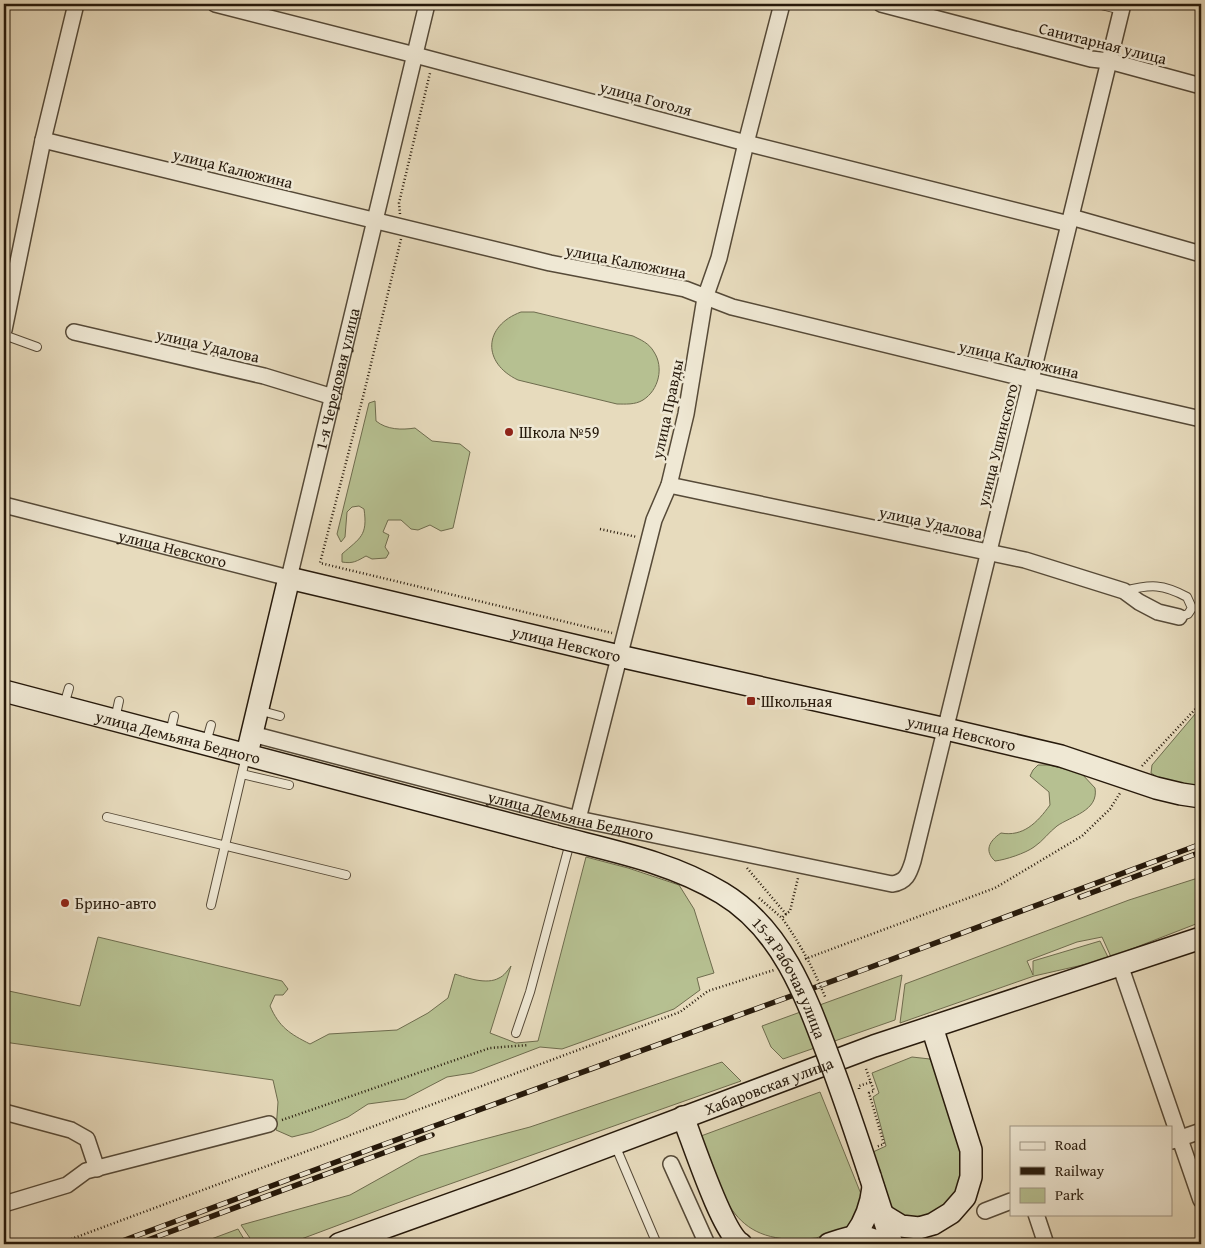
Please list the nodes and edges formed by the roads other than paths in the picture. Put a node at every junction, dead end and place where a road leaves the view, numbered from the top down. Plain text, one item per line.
1 (76, 4) edge
2 (214, 4) edge
3 (427, 4) edge
4 (782, 4) edge
5 (881, 4) edge
6 (1097, 4) edge
7 (1123, 7) edge
8 (415, 55) junction
9 (1109, 61) junction
10 (1201, 86) edge
11 (43, 140) junction
12 (746, 144) junction
13 (375, 221) junction
14 (1070, 221) junction
15 (1201, 254) edge
16 (705, 298) junction
17 (4, 330) edge
18 (74, 332) dead end
19 (4, 336) edge
20 (38, 347) dead end
21 (1031, 380) junction
22 (333, 397) junction
23 (1201, 419) edge
24 (669, 484) junction
25 (4, 505) edge
26 (989, 552) junction
27 (289, 578) junction
28 (1124, 591) junction
29 (1179, 617) joint
30 (619, 656) junction
31 (4, 690) edge
32 (258, 710) junction
33 (280, 716) dead end
34 (946, 729) junction
35 (252, 734) junction
36 (244, 764) junction
37 (289, 785) dead end
38 (1201, 797) edge
39 (106, 817) dead end
40 (577, 822) junction
41 (561, 843) junction
42 (225, 846) junction
43 (346, 875) dead end
44 (892, 884) joint
45 (210, 905) dead end
46 (1201, 938) edge
47 (1120, 965) junction
48 (932, 1027) junction
49 (516, 1033) dead end
50 (4, 1112) edge
51 (683, 1118) junction
52 (269, 1124) road end
53 (1172, 1126) edge
54 (1172, 1128) edge
55 (1201, 1131) edge
56 (1176, 1140) edge
57 (614, 1143) junction
58 (671, 1164) dead end
59 (97, 1169) junction
60 (872, 1182) junction
61 (1201, 1200) edge
62 (1010, 1201) edge
63 (4, 1204) edge
64 (985, 1211) dead end
65 (883, 1216) junction
66 (1037, 1216) edge
67 (919, 1228) junction
68 (855, 1235) junction
69 (363, 1240) edge
70 (339, 1244) edge
71 (657, 1244) edge
72 (707, 1244) edge
73 (741, 1244) edge
74 (829, 1244) edge
75 (884, 1244) edge
76 (892, 1244) edge
77 (904, 1244) edge
78 (1046, 1244) edge

1 - 11 street
2 - 8 street, улица Гоголя
3 - 8 street, 1-я Чередовая улица
4 - 12 street, улица Правды
5 - 9 street, Санитарная улица
6 - 7 lane
7 - 9 street, улица Ушинского
8 - 12 street, улица Гоголя
8 - 13 street, 1-я Чередовая улица
9 - 10 street, Санитарная улица
9 - 14 street, улица Ушинского
11 - 13 street, улица Калюжина
11 - 17 street
12 - 14 street, улица Гоголя
12 - 16 street, улица Правды
13 - 16 street, улица Калюжина
13 - 22 street, 1-я Чередовая улица
14 - 15 street, улица Гоголя
14 - 21 street, улица Ушинского
16 - 21 street, улица Калюжина
16 - 24 street, улица Правды
18 - 22 street, улица Удалова
19 - 20 lane
21 - 23 street, улица Калюжина
21 - 26 street, улица Ушинского
22 - 27 street, 1-я Чередовая улица
24 - 26 street, улица Удалова
24 - 30 street, улица Правды
25 - 27 street, улица Невского
26 - 28 street, улица Удалова
26 - 34 street, улица Ушинского
27 - 30 main road, улица Невского
27 - 32 main road, 1-я Чередовая улица
28 - 29 street, улица Удалова
28 - 29 lane
30 - 34 main road, улица Невского
30 - 40 street, улица Правды
31 - 36 main road, улица Демьяна Бедного
32 - 33 lane
32 - 35 main road, 1-я Чередовая улица
34 - 38 main road, улица Невского
34 - 44 street, улица Ушинского
35 - 36 main road, 1-я Чередовая улица
35 - 40 street, улица Демьяна Бедного
36 - 37 lane
36 - 41 main road, улица Демьяна Бедного
36 - 42 lane
39 - 42 lane
40 - 44 street, улица Демьяна Бедного
41 - 49 lane
41 - 60 main road, 15-я Рабочая улица, bridge
42 - 43 lane
42 - 45 lane
46 - 47 main road, Хабаровская улица
47 - 48 main road, Хабаровская улица
47 - 53 street
48 - 51 main road, Хабаровская улица
48 - 67 main road
50 - 59 street
51 - 57 main road, Хабаровская улица
51 - 73 main road
52 - 59 street
54 - 56 street
55 - 56 street
56 - 61 street
57 - 69 main road, Хабаровская улица
57 - 71 lane
58 - 72 street
59 - 63 street
60 - 65 main road, 15-я Рабочая улица
60 - 68 main road
62 - 64 street
65 - 67 main road
65 - 76 main road, 15-я Рабочая улица
66 - 78 street
67 - 77 main road
68 - 74 main road
68 - 75 main road
69 - 70 main road, Хабаровская улица

